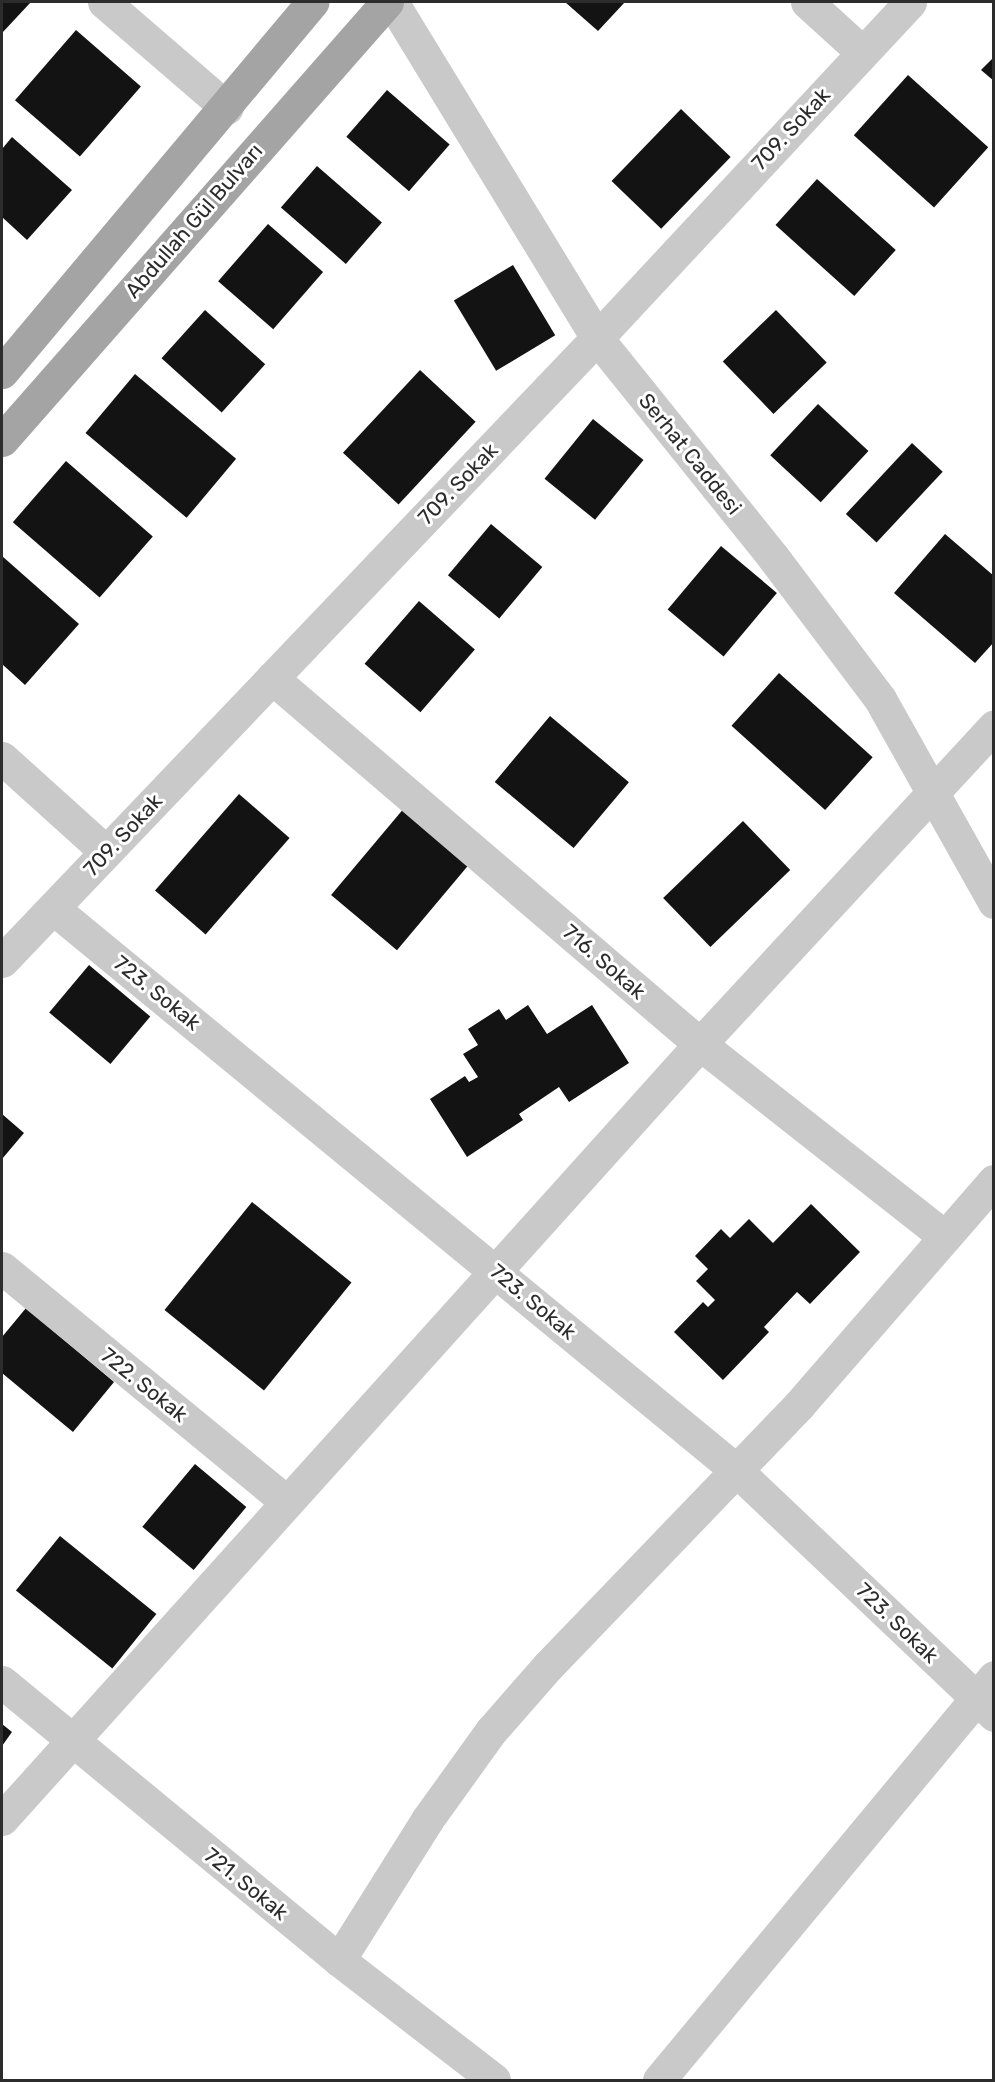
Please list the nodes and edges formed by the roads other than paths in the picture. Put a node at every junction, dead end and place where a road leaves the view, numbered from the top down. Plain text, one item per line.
1 (104, 2) edge
2 (313, 2) edge
3 (387, 2) edge
4 (392, 2) edge
5 (807, 2) edge
6 (910, 2) edge
7 (862, 52) junction
8 (227, 108) junction
9 (597, 338) junction
10 (2, 372) edge
11 (2, 440) edge
12 (272, 678) junction
13 (993, 726) edge
14 (2, 758) edge
15 (934, 793) junction
16 (106, 852) junction
17 (993, 902) edge
18 (54, 909) junction
19 (2, 961) edge
20 (700, 1044) junction
21 (993, 1181) edge
22 (944, 1236) junction
23 (2, 1269) edge
24 (496, 1271) junction
25 (736, 1470) junction
26 (287, 1502) junction
27 (2, 1682) edge
28 (987, 1696) edge
29 (72, 1741) junction
30 (2, 1819) edge
31 (339, 1959) junction
32 (494, 2080) edge
33 (659, 2080) edge

1 - 8 street
2 - 8 main road
3 - 11 main road, Abdullah Gül Bulvarı
4 - 9 street, Serhat Caddesi
5 - 7 street
6 - 7 street, 709. Sokak
7 - 9 street, 709. Sokak
8 - 10 main road
9 - 12 street, 709. Sokak
9 - 15 street, Serhat Caddesi
12 - 16 street, 709. Sokak
12 - 20 street, 716. Sokak
13 - 15 street
14 - 16 street
15 - 17 street, Serhat Caddesi
15 - 20 street
16 - 18 street, 709. Sokak
18 - 19 street, 709. Sokak
18 - 24 street, 723. Sokak
20 - 22 street, 716. Sokak
20 - 24 street
21 - 22 street
22 - 25 street
23 - 26 street, 722. Sokak
24 - 25 street, 723. Sokak
24 - 26 street
25 - 28 street, 723. Sokak
25 - 31 street
26 - 29 street
27 - 29 street, 721. Sokak
28 - 33 street
29 - 30 street
29 - 31 street, 721. Sokak
31 - 32 street, 721. Sokak

